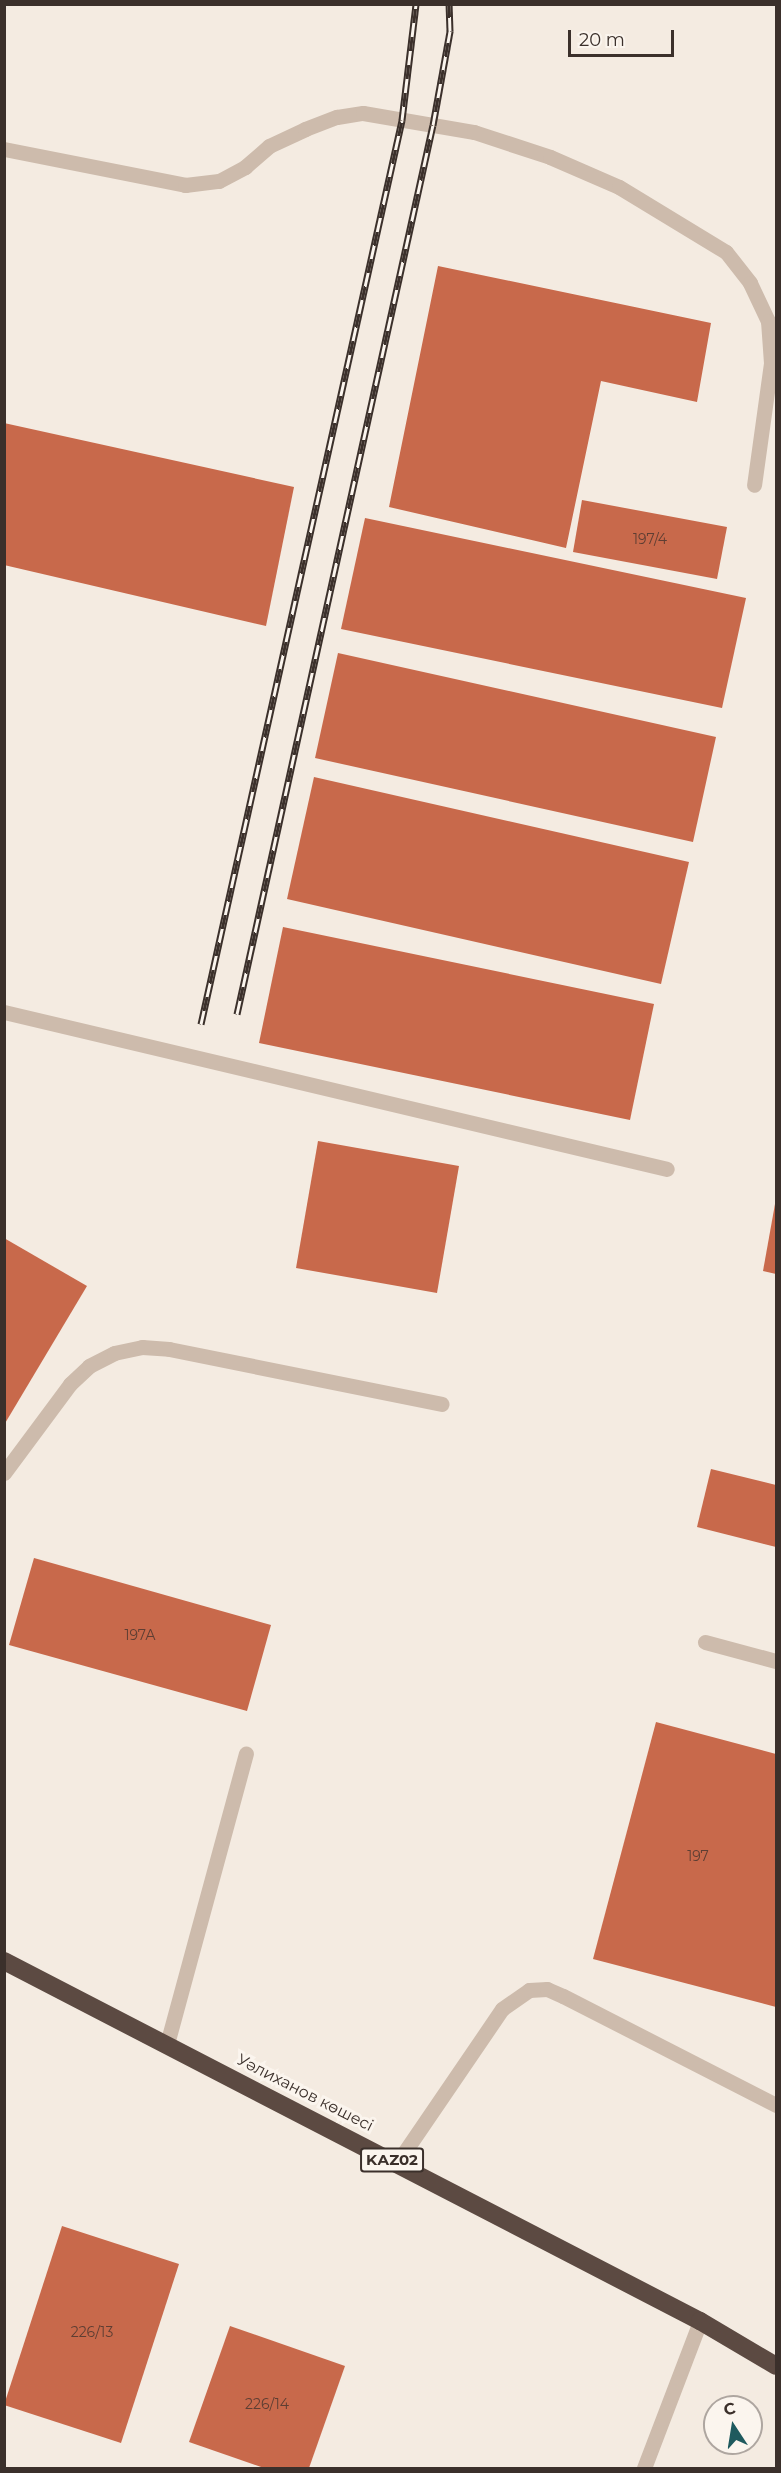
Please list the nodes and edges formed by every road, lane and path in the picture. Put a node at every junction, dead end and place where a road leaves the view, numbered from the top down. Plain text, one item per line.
1 (4, 149) edge
2 (754, 484) dead end
3 (4, 1012) edge
4 (667, 1169) dead end
5 (441, 1404) dead end
6 (4, 1473) edge
7 (705, 1642) dead end
8 (777, 1661) edge
9 (246, 1754) dead end
10 (4, 1960) edge
11 (167, 2044) junction
12 (777, 2105) edge
13 (398, 2163) junction
14 (700, 2321) junction
15 (777, 2366) edge
16 (644, 2469) edge

1 - 2 lane
3 - 4 lane
5 - 6 lane
7 - 8 lane
9 - 11 lane
10 - 11 highway, Уәлиханов көшесі / KАZ02
11 - 13 highway, Уәлиханов көшесі / KАZ02
12 - 13 lane
13 - 14 highway, Уәлиханов көшесі / KАZ02
14 - 15 highway, Уәлиханов көшесі / KАZ02
14 - 16 lane

